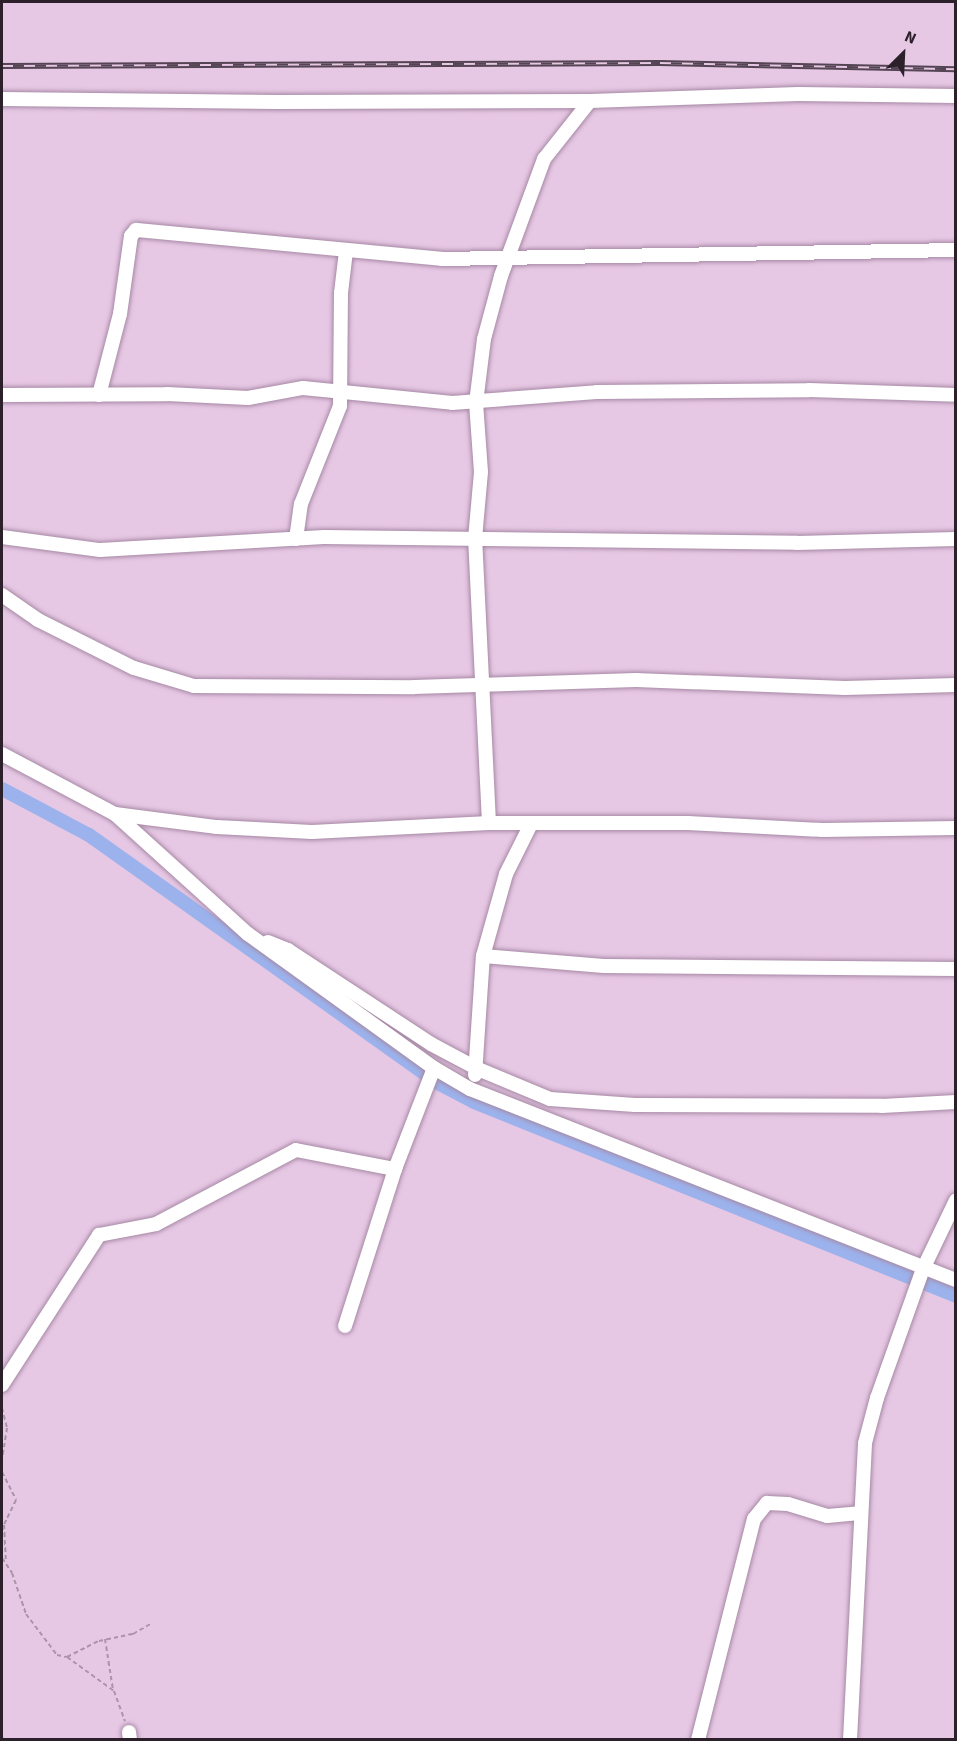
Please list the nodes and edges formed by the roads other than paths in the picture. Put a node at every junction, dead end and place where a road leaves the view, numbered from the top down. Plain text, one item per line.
1 (956, 96) edge
2 (2, 99) edge
3 (590, 100) junction
4 (956, 250) edge
5 (346, 251) junction
6 (507, 258) junction
7 (341, 390) junction
8 (99, 394) junction
9 (2, 395) edge
10 (956, 395) edge
11 (476, 403) junction
12 (2, 537) edge
13 (296, 539) junction
14 (475, 539) junction
15 (956, 539) edge
16 (2, 595) edge
17 (482, 682) junction
18 (956, 685) edge
19 (2, 754) edge
20 (115, 814) junction
21 (489, 823) junction
22 (530, 826) junction
23 (956, 828) edge
24 (248, 934) junction
25 (483, 956) junction
26 (956, 969) edge
27 (434, 1068) junction
28 (478, 1069) junction
29 (470, 1089) junction
30 (956, 1102) edge
31 (395, 1169) junction
32 (956, 1200) edge
33 (923, 1269) junction
34 (956, 1280) edge
35 (345, 1326) dead end
36 (2, 1385) edge
37 (860, 1513) junction
38 (698, 1740) edge
39 (850, 1740) edge

1 - 3 street
2 - 3 street
3 - 6 street
4 - 6 street
5 - 6 street
5 - 7 street
5 - 8 street
6 - 11 street
7 - 8 street
7 - 11 street
7 - 13 street
8 - 9 street
10 - 11 street
11 - 14 street
12 - 13 street
13 - 14 street
14 - 15 street
14 - 17 street
16 - 17 street
17 - 18 street
17 - 21 street
19 - 20 street
20 - 21 street
20 - 24 street
21 - 22 street
22 - 23 street
22 - 25 street
24 - 27 street
24 - 28 street
25 - 26 street
25 - 28 street
27 - 29 street
27 - 31 street
28 - 29 street
28 - 30 street
29 - 33 street
31 - 35 street
31 - 36 street
32 - 33 street
33 - 34 street
33 - 37 street
37 - 38 street
37 - 39 street

